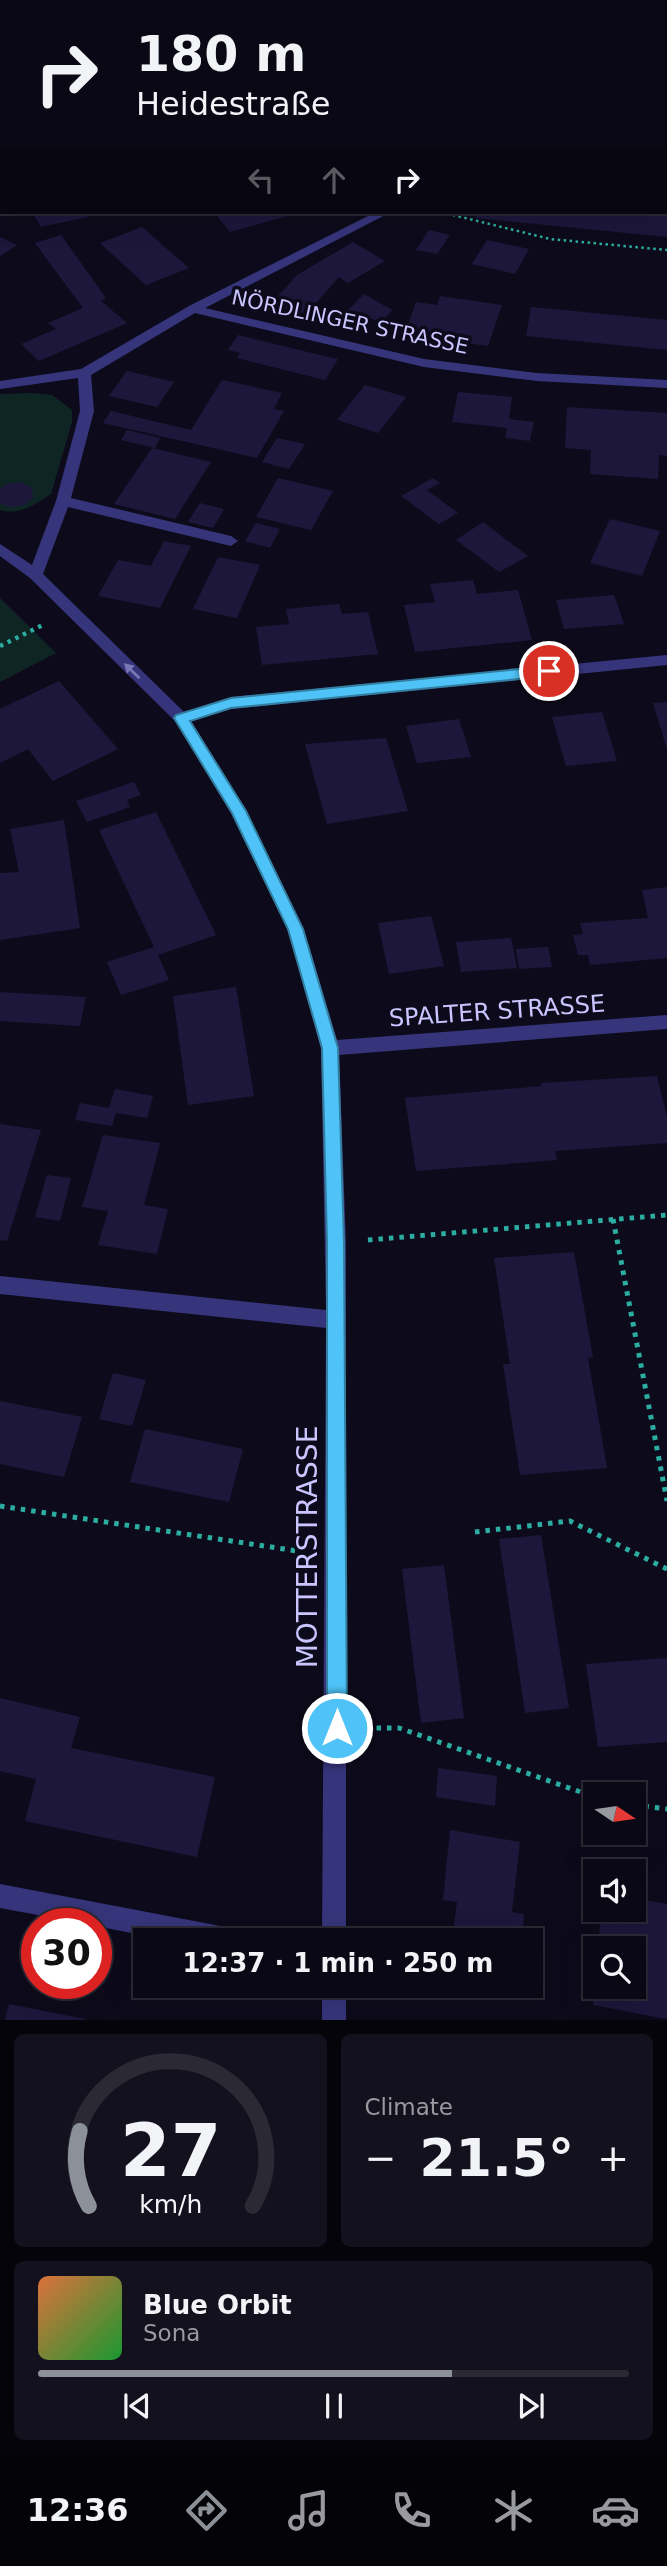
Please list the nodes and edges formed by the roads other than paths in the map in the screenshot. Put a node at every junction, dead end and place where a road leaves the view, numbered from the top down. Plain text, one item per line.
1 (381, 214) edge
2 (193, 309) junction
3 (84, 373) junction
4 (667, 384) edge
5 (0, 385) edge
6 (63, 501) junction
7 (231, 541) dead end
8 (0, 549) edge
9 (35, 575) junction
10 (667, 660) edge
11 (181, 718) junction
12 (667, 1022) edge
13 (330, 1048) junction
14 (0, 1286) edge
15 (336, 1320) junction
16 (0, 1896) edge
17 (168, 1928) edge
18 (334, 1928) edge
19 (334, 1998) edge
20 (334, 2020) edge

1 - 2 street
2 - 3 street
2 - 4 street, NÖRDLINGER STRASSE
3 - 5 street
3 - 6 street
6 - 7 street
6 - 9 street
8 - 9 street, MOTTERSTRASSE
11 -> 9 street, MOTTERSTRASSE
10 - 11 street
11 - 13 street, MOTTERSTRASSE
12 - 13 street, SPALTER STRASSE
13 - 15 street, MOTTERSTRASSE
14 - 15 street
15 - 18 street, MOTTERSTRASSE
16 - 17 street
19 - 20 street

